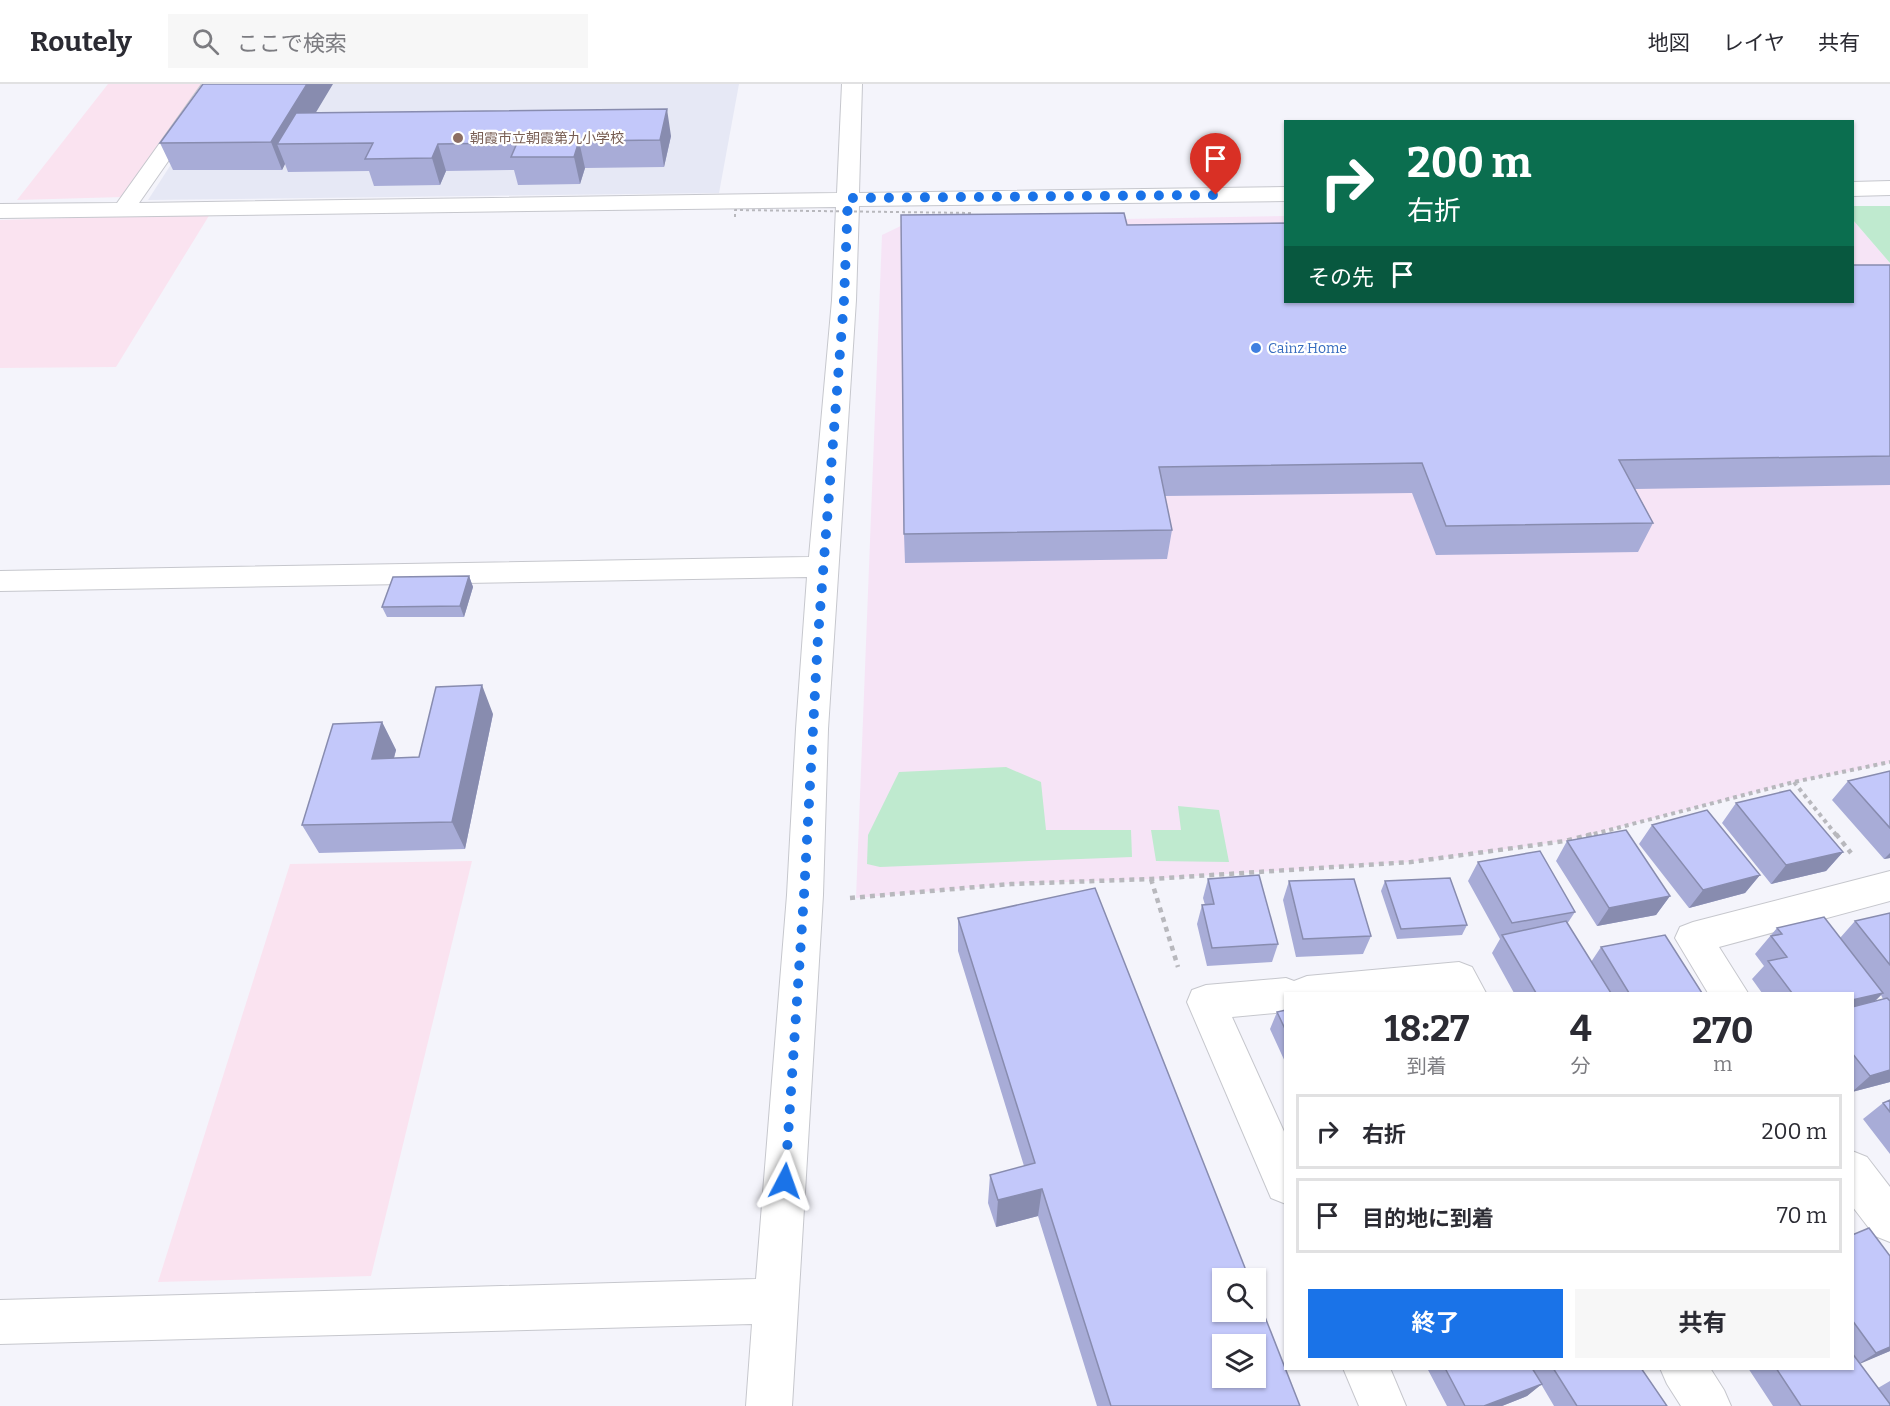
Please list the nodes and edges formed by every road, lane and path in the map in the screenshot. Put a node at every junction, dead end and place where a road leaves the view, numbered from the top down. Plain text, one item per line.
1 (212, 84) edge
2 (852, 84) edge
3 (1890, 188) edge
4 (1854, 189) edge
5 (1284, 194) edge
6 (848, 198) junction
7 (0, 211) edge
8 (122, 211) junction
9 (974, 213) edge
10 (735, 217) dead end
11 (823, 567) junction
12 (0, 581) edge
13 (1890, 762) edge
14 (1794, 782) junction
15 (1151, 879) junction
16 (1885, 887) edge
17 (804, 895) junction
18 (1318, 992) edge
19 (1466, 992) edge
20 (1728, 992) edge
21 (1284, 995) edge
22 (1206, 1002) junction
23 (1854, 1174) edge
24 (1284, 1179) edge
25 (1890, 1221) edge
26 (776, 1300) junction
27 (0, 1322) edge
28 (1367, 1370) edge
29 (1684, 1370) edge
30 (770, 1406) edge
31 (1383, 1406) edge
32 (1708, 1406) edge

1 - 8 street
2 - 6 street
3 - 4 street
5 - 6 street
6 - 8 street
6 - 11 street
7 - 8 street
9 - 10 path, bridge
11 - 12 street
11 - 17 street
13 - 14 path
14 - 15 path
14 - 16 path
15 - 17 path
15 - 22 path
16 - 20 street
17 - 26 street
18 - 19 street
21 - 22 street
22 - 24 street
23 - 25 street
26 - 27 street
26 - 30 street
28 - 31 street
29 - 32 street

